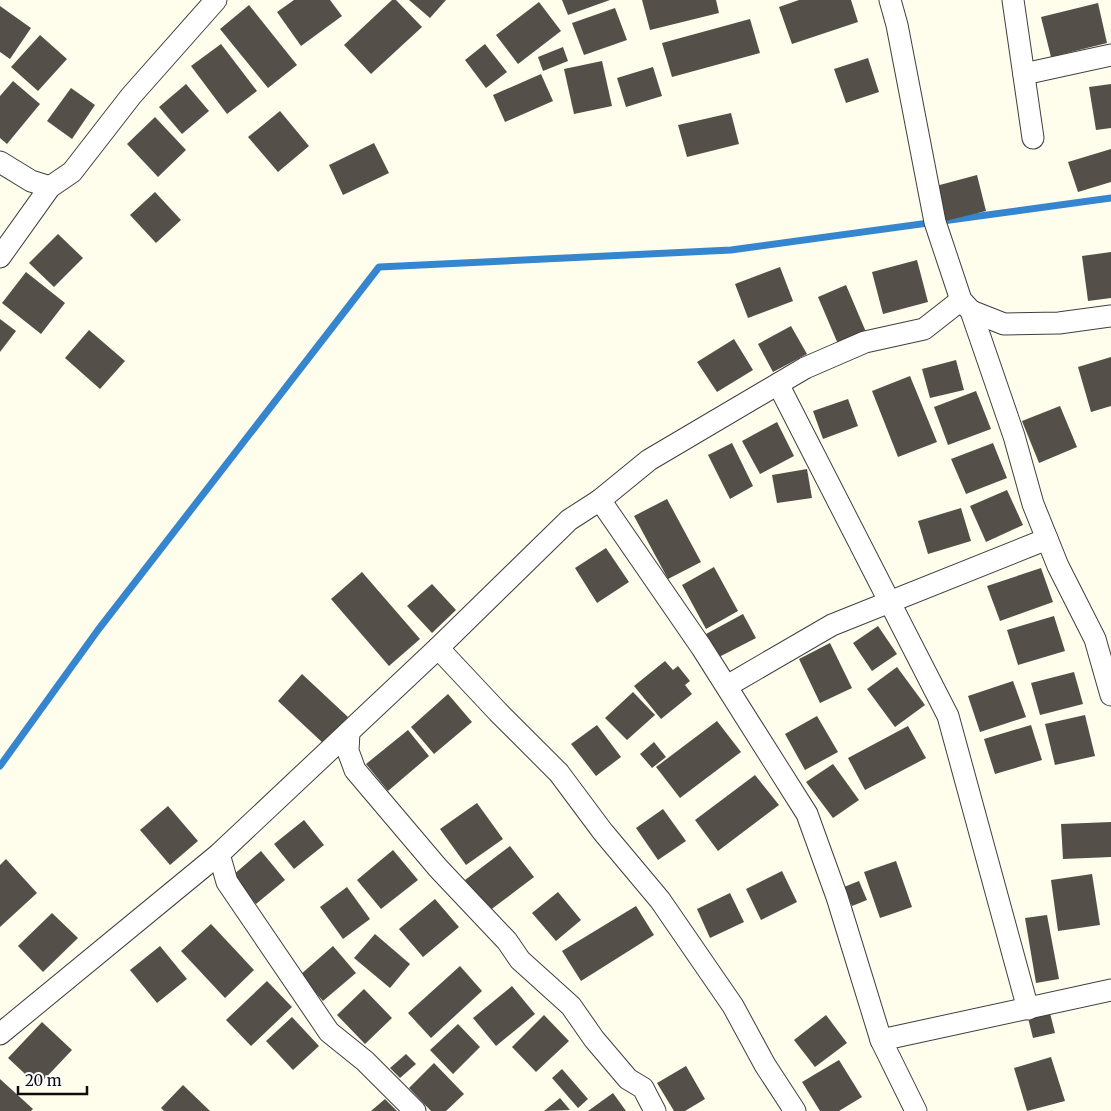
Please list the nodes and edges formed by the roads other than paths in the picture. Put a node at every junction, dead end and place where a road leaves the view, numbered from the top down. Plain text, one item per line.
1 (216, 0) edge
2 (890, 0) edge
3 (1012, 0) edge
4 (1111, 55) edge
5 (1024, 74) junction
6 (1033, 138) dead end
7 (0, 162) edge
8 (50, 186) junction
9 (0, 257) edge
10 (966, 306) junction
11 (1111, 316) edge
12 (778, 384) junction
13 (600, 500) junction
14 (1047, 539) junction
15 (890, 602) junction
16 (438, 648) junction
17 (727, 686) junction
18 (1111, 694) edge
19 (349, 732) junction
20 (219, 854) junction
21 (1111, 990) edge
22 (1028, 1009) junction
23 (0, 1034) edge
24 (881, 1040) junction
25 (415, 1111) edge
26 (655, 1111) edge
27 (795, 1111) edge
28 (916, 1111) edge

1 - 8 street
2 - 10 street
3 - 5 street
4 - 5 street
5 - 6 street
7 - 8 street
8 - 9 street
10 - 11 street
10 - 12 street
10 - 14 street
12 - 13 street
12 - 15 street
13 - 16 street
13 - 17 street
14 - 15 street
14 - 18 street
15 - 17 street
15 - 22 street
16 - 19 street
16 - 27 street
17 - 24 street
19 - 20 street
19 - 26 street
20 - 23 street
20 - 25 street
21 - 22 street
22 - 24 street
24 - 28 street

